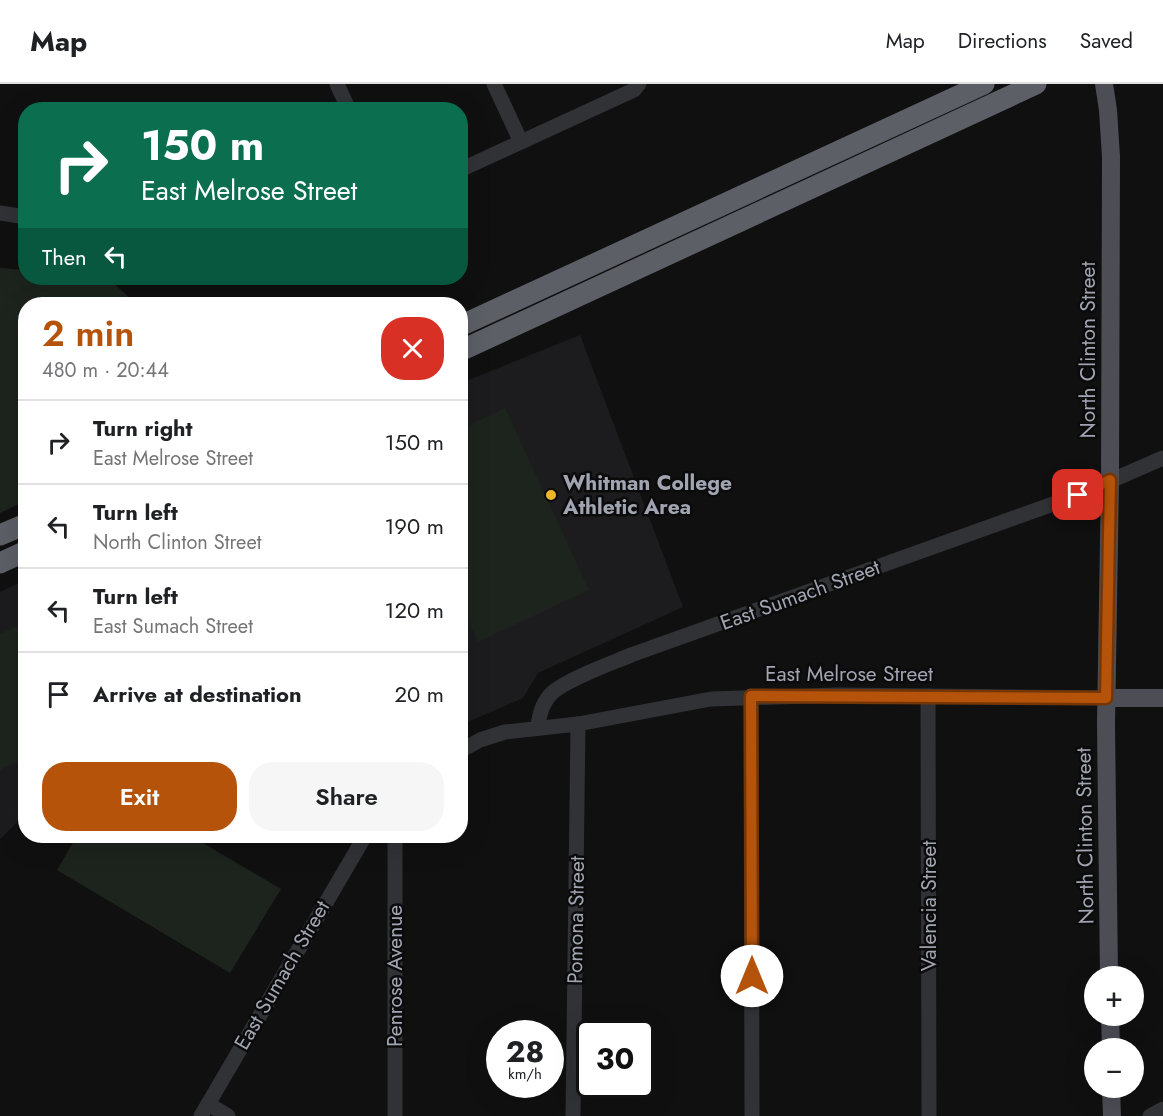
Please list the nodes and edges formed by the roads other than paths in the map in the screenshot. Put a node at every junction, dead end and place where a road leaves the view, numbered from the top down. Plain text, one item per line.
1 (337, 84) edge
2 (494, 84) edge
3 (639, 84) edge
4 (984, 84) edge
5 (1010, 84) edge
6 (1036, 84) edge
7 (1104, 84) edge
8 (345, 102) edge
9 (521, 142) junction
10 (468, 166) edge
11 (841, 174) junction
12 (0, 213) edge
13 (18, 215) edge
14 (468, 322) edge
15 (468, 347) edge
16 (1163, 458) edge
17 (1110, 480) junction
18 (18, 527) edge
19 (0, 535) edge
20 (18, 555) edge
21 (0, 563) edge
22 (751, 696) junction
23 (928, 696) junction
24 (1106, 698) junction
25 (1163, 698) edge
26 (578, 724) junction
27 (538, 727) junction
28 (468, 747) edge
29 (361, 843) edge
30 (395, 843) edge
31 (1109, 966) edge
32 (1111, 1098) edge
33 (1163, 1108) edge
34 (204, 1110) edge
35 (228, 1116) edge
36 (395, 1116) edge
37 (573, 1116) edge
38 (752, 1116) edge
39 (929, 1116) edge
40 (1112, 1116) edge
41 (1150, 1116) edge

1 - 8 street
2 - 9 street
3 - 9 street
4 - 14 highway
5 - 11 highway
6 - 11 highway
7 - 17 main road, North Clinton Street
9 - 10 street
11 - 15 highway
12 - 13 street
16 - 17 street, East Sumach Street
17 - 24 main road, North Clinton Street
17 - 27 street, East Sumach Street
18 - 19 highway
20 - 21 highway
22 - 23 street, East Melrose Street
22 - 26 street, East Melrose Street
22 - 38 street
23 - 24 street, East Melrose Street
23 - 39 street, Valencia Street
24 - 25 main road, East Melrose Street
24 - 31 main road, North Clinton Street
26 - 27 street, East Melrose Street
26 - 37 street, Pomona Street
27 - 28 street
29 - 34 street, East Sumach Street
30 - 36 street, Penrose Avenue
32 - 40 main road
33 - 41 street
34 - 35 street

